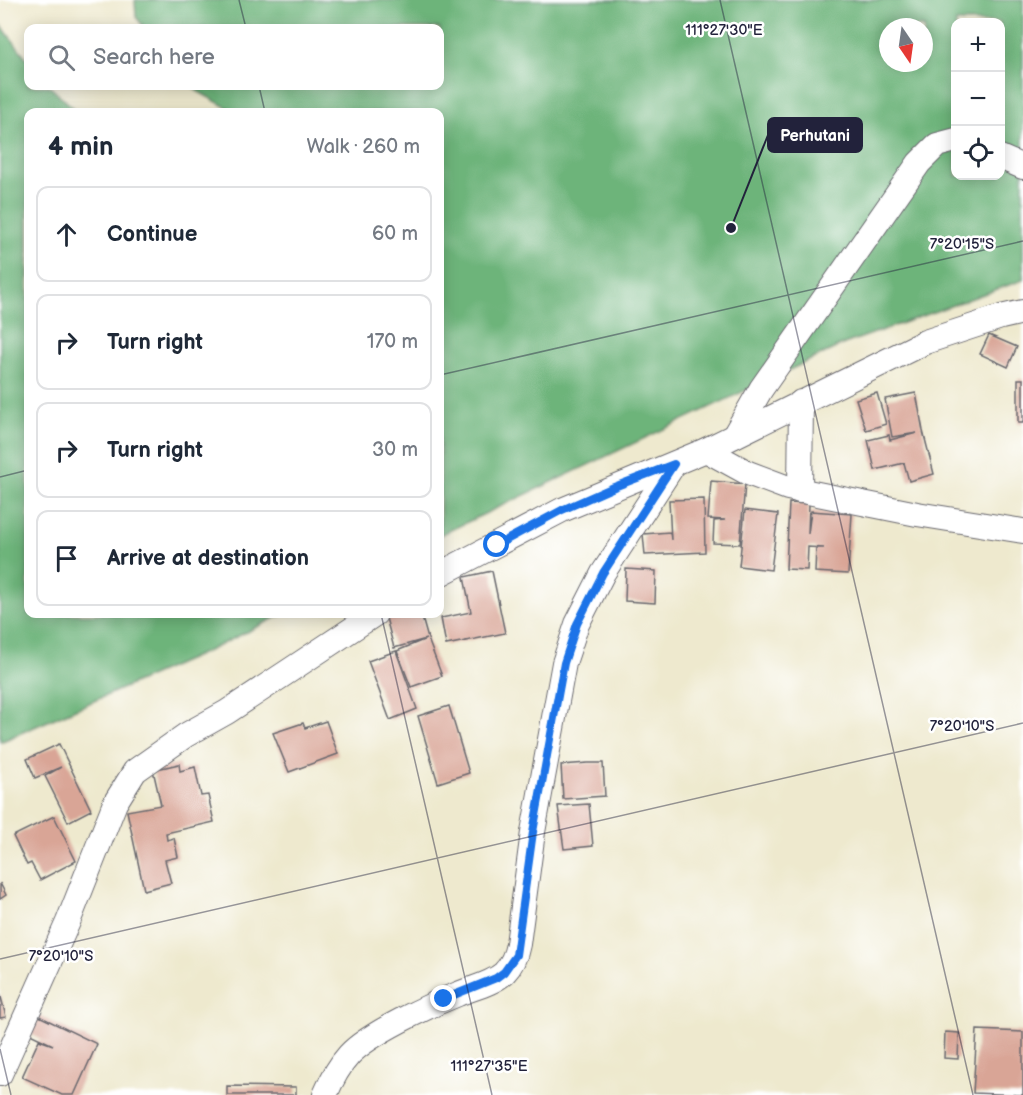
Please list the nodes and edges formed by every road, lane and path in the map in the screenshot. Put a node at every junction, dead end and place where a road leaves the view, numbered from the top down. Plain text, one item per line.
1 (951, 141) edge
2 (1005, 159) edge
3 (1023, 167) edge
4 (1023, 312) edge
5 (801, 402) junction
6 (734, 436) junction
7 (706, 450) junction
8 (674, 464) junction
9 (800, 491) junction
10 (1023, 531) edge
11 (444, 572) edge
12 (369, 618) edge
13 (0, 1074) edge
14 (326, 1095) edge

1 - 6 street
2 - 3 street
4 - 5 street
5 - 6 street
5 - 9 street
6 - 7 street
7 - 8 street
7 - 9 street
8 - 11 street
8 - 14 street
9 - 10 street
12 - 13 street

